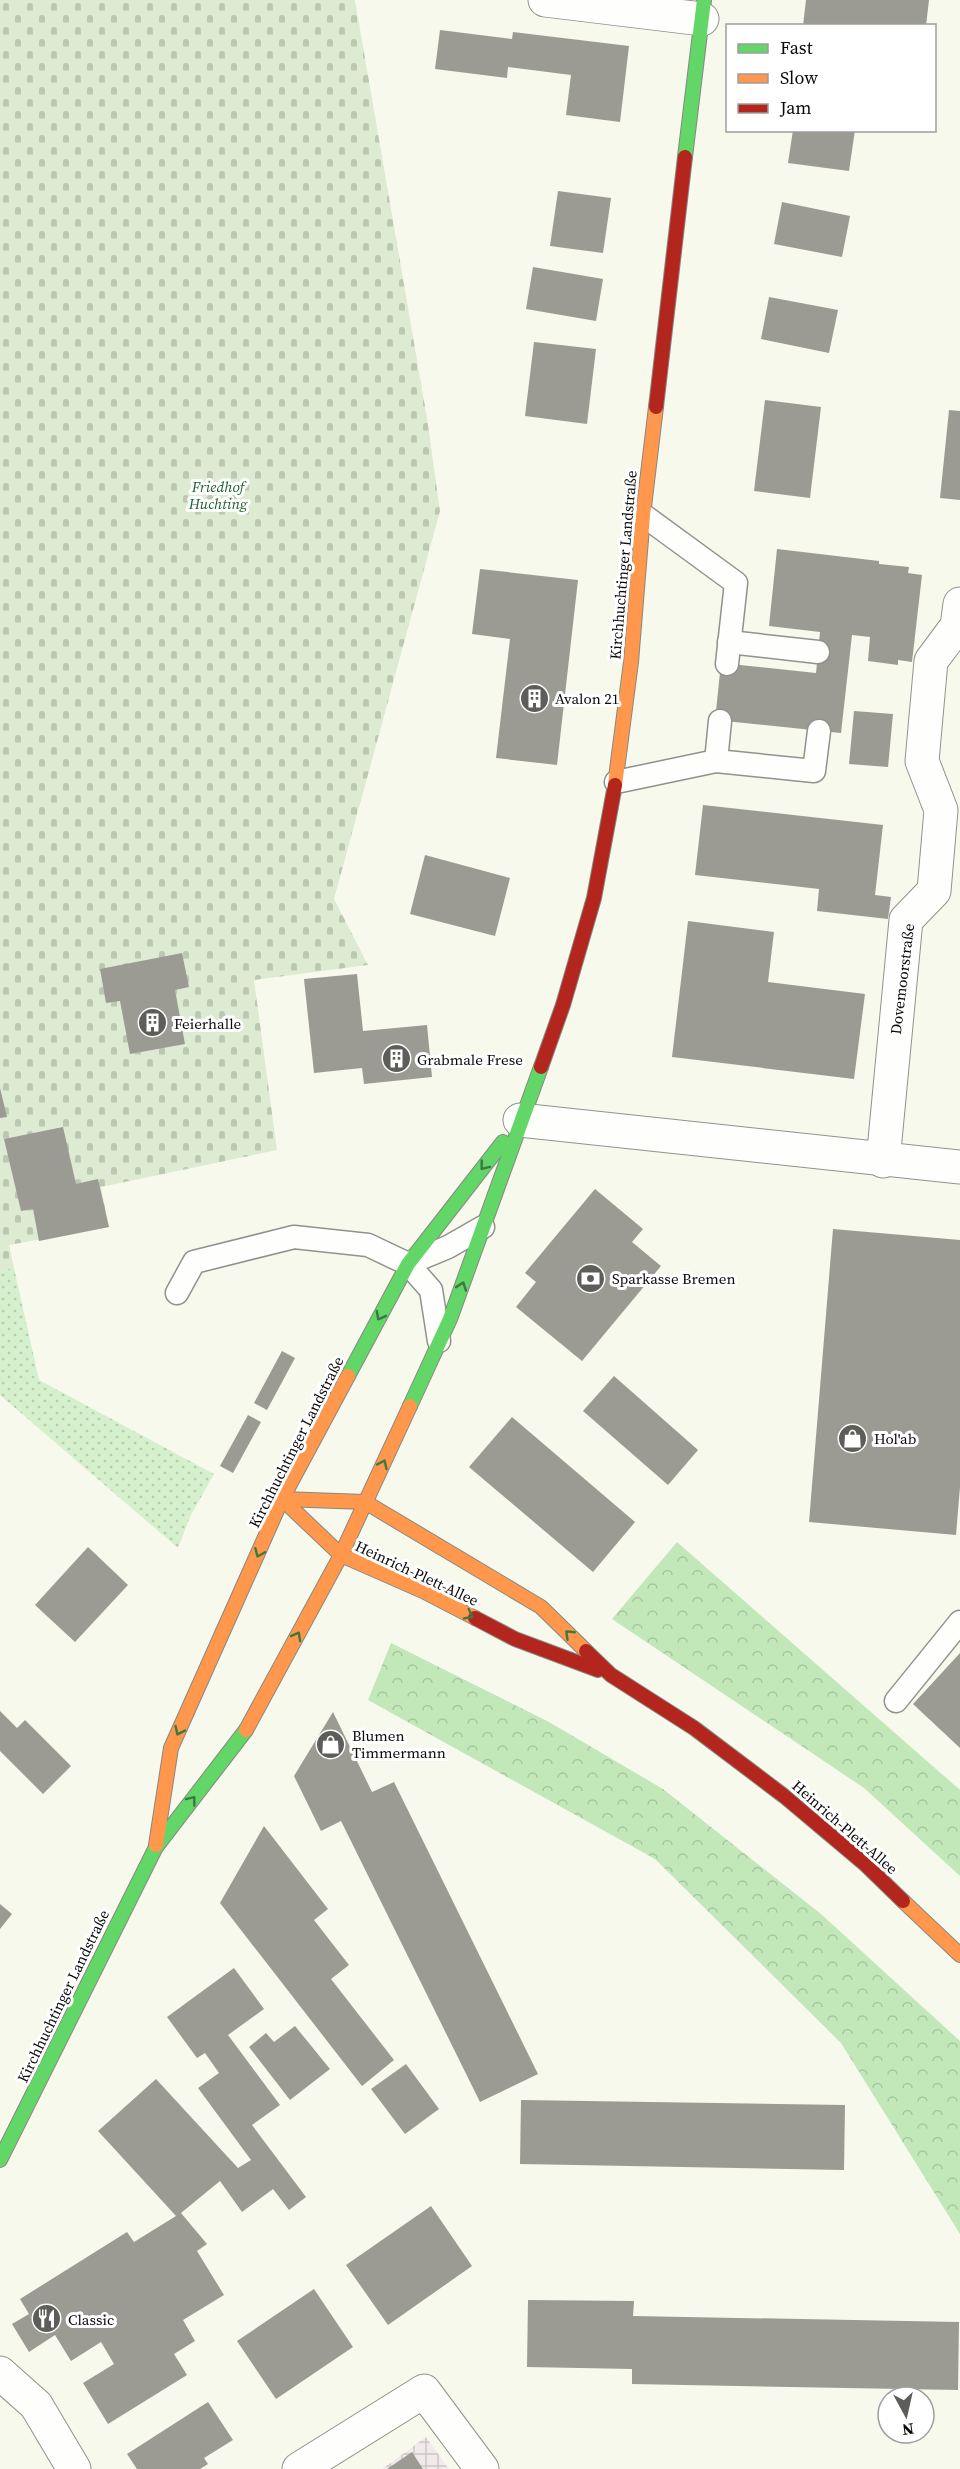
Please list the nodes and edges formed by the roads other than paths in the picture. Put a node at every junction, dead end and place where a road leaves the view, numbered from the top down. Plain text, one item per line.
1 (545, 0) edge
2 (703, 10) edge
3 (643, 515) junction
4 (960, 604) edge
5 (818, 652) dead end
6 (720, 721) dead end
7 (819, 731) dead end
8 (716, 760) junction
9 (616, 782) junction
10 (520, 1120) junction
11 (883, 1161) junction
12 (960, 1167) edge
13 (483, 1227) junction
14 (408, 1264) junction
15 (177, 1293) dead end
16 (439, 1343) junction
17 (282, 1499) junction
18 (365, 1502) junction
19 (341, 1555) junction
20 (960, 1622) edge
21 (611, 1674) junction
22 (896, 1701) dead end
23 (156, 1846) junction
24 (960, 1955) edge
25 (0, 2160) edge
26 (0, 2373) edge
27 (74, 2469) edge
28 (299, 2469) edge
29 (482, 2469) edge

1 - 2 street
2 - 3 main road, Kirchhuchtinger Landstraße
3 - 5 lane
3 - 9 main road, Kirchhuchtinger Landstraße
4 - 11 street, Dovemoorstraße
6 - 8 lane
7 - 8 lane
8 - 9 lane
9 - 10 main road, Kirchhuchtinger Landstraße
10 - 11 street
10 - 13 main road, Kirchhuchtinger Landstraße
10 -> 14 main road, Kirchhuchtinger Landstraße
11 - 12 street
13 - 14 lane
16 -> 13 main road, Kirchhuchtinger Landstraße
14 - 15 lane
14 - 16 lane
14 -> 17 main road, Kirchhuchtinger Landstraße
18 -> 16 main road, Kirchhuchtinger Landstraße
17 - 18 main road, Heinrich-Plett-Allee
17 - 19 main road, Heinrich-Plett-Allee
17 -> 23 main road, Kirchhuchtinger Landstraße
18 - 19 main road, Kirchhuchtinger Landstraße
21 -> 18 main road, Heinrich-Plett-Allee
19 -> 21 main road, Heinrich-Plett-Allee
23 -> 19 main road, Kirchhuchtinger Landstraße
20 - 22 lane
21 - 24 main road, Heinrich-Plett-Allee
23 - 25 main road, Kirchhuchtinger Landstraße
26 - 27 street
28 - 29 street

